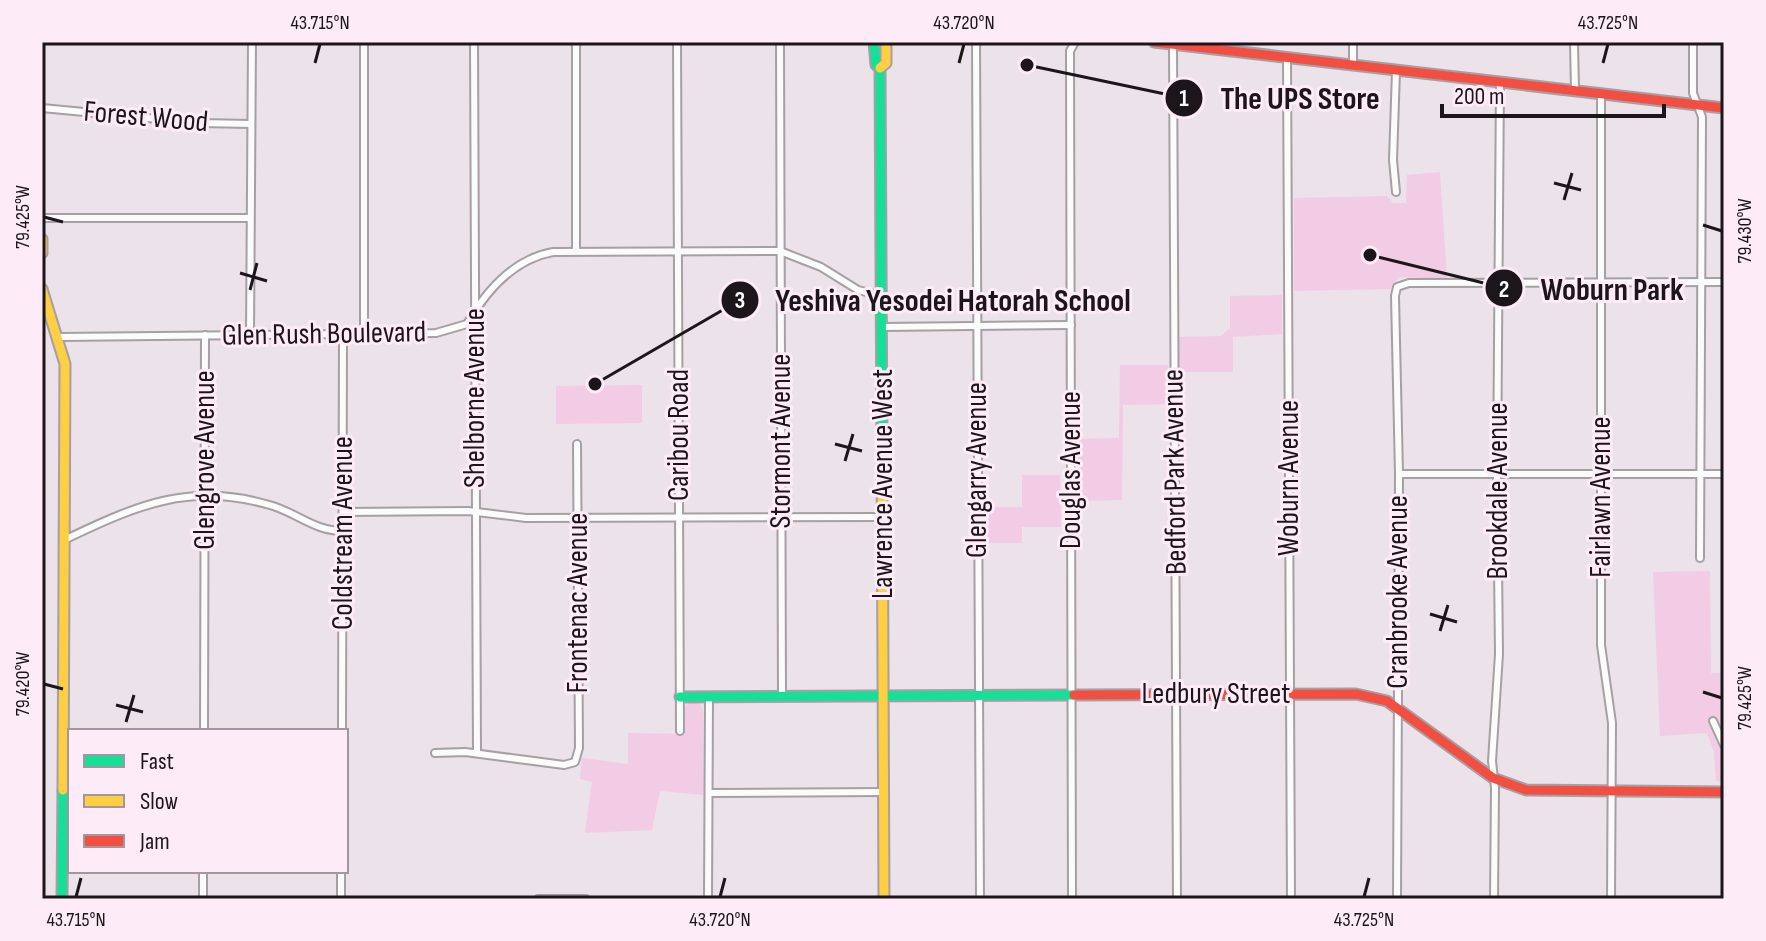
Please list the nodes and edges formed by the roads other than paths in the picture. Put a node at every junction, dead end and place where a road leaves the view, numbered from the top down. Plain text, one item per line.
1 (252, 42) edge
2 (364, 42) edge
3 (474, 42) edge
4 (576, 42) edge
5 (677, 42) edge
6 (780, 42) edge
7 (874, 42) edge
8 (886, 42) edge
9 (976, 42) edge
10 (1075, 42) edge
11 (1154, 42) edge
12 (1353, 42) edge
13 (1574, 42) edge
14 (1693, 42) edge
15 (1173, 44) junction
16 (1287, 57) junction
17 (1353, 65) junction
18 (880, 68) junction
19 (1396, 71) junction
20 (1500, 82) junction
21 (1575, 91) junction
22 (1601, 94) junction
23 (1697, 105) junction
24 (42, 108) edge
25 (1724, 108) edge
26 (251, 124) junction
27 (1396, 192) dead end
28 (42, 218) edge
29 (250, 218) junction
30 (42, 239) edge
31 (576, 251) junction
32 (678, 251) junction
33 (780, 251) junction
34 (42, 253) edge
35 (1601, 282) junction
36 (1702, 282) junction
37 (1724, 282) edge
38 (1500, 283) junction
39 (42, 289) edge
40 (882, 296) junction
41 (474, 311) junction
42 (1071, 325) junction
43 (882, 327) junction
44 (977, 327) junction
45 (205, 335) junction
46 (250, 335) junction
47 (364, 335) junction
48 (343, 336) junction
49 (59, 337) junction
50 (577, 444) dead end
51 (1399, 474) junction
52 (1602, 474) junction
53 (1702, 474) junction
54 (1724, 474) edge
55 (1497, 476) junction
56 (205, 495) junction
57 (344, 512) junction
58 (476, 513) junction
59 (781, 516) junction
60 (883, 517) junction
61 (577, 518) junction
62 (679, 518) junction
63 (343, 531) junction
64 (64, 540) junction
65 (1700, 558) dead end
66 (1178, 694) junction
67 (1290, 694) junction
68 (782, 695) junction
69 (979, 695) junction
70 (884, 696) junction
71 (1072, 696) junction
72 (680, 697) junction
73 (709, 697) junction
74 (1398, 707) junction
75 (1713, 721) dead end
76 (204, 729) edge
77 (342, 729) edge
78 (680, 731) dead end
79 (1724, 745) edge
80 (435, 753) dead end
81 (477, 753) junction
82 (1493, 778) junction
83 (884, 792) junction
84 (1611, 792) junction
85 (1724, 792) edge
86 (710, 793) junction
87 (203, 873) edge
88 (341, 873) edge
89 (62, 899) edge
90 (203, 899) edge
91 (341, 899) edge
92 (538, 899) edge
93 (586, 899) edge
94 (708, 899) edge
95 (884, 899) edge
96 (980, 899) edge
97 (1072, 899) edge
98 (1177, 899) edge
99 (1291, 899) edge
100 (1397, 899) edge
101 (1494, 899) edge
102 (1611, 899) edge

1 - 26 street, Glengrove Avenue
2 - 47 street
3 - 41 street, Shelborne Avenue
4 - 31 street
5 - 32 street, Caribou Road
6 - 33 street, Stormont Avenue
7 - 18 street, Lawrence Avenue West
8 - 18 street, Lawrence Avenue West
9 - 44 street, Glengarry Avenue
10 - 42 street, Douglas Avenue
11 - 15 street
12 - 17 street
13 - 21 street
14 - 23 street
15 - 16 street
15 - 66 street, Bedford Park Avenue
16 - 17 street
16 - 67 street, Woburn Avenue
17 - 19 street
18 - 40 street, Lawrence Avenue West
19 - 20 street
19 - 27 street
20 - 21 street
20 - 38 street, Brookdale Avenue
21 - 22 street
22 - 23 street
22 - 35 street, Fairlawn Avenue
23 - 25 street
23 - 36 street
24 - 26 street, Forest Wood
26 - 29 street, Glengrove Avenue
28 - 29 street
29 - 46 street, Glengrove Avenue
30 - 34 street
31 - 32 street, Glen Rush Boulevard
31 - 41 street, Glen Rush Boulevard
32 - 33 street, Glen Rush Boulevard
32 - 62 street, Caribou Road
33 - 40 street, Glen Rush Boulevard
33 - 59 street, Stormont Avenue
35 - 36 street
35 - 38 street
35 - 52 street, Fairlawn Avenue
36 - 37 street
36 - 53 street
38 - 51 street, Cranbrooke Avenue
38 - 55 street, Brookdale Avenue
39 - 49 street
40 - 43 street, Lawrence Avenue West
41 - 47 street, Glen Rush Boulevard
41 - 58 street, Shelborne Avenue
42 - 44 street
42 - 71 street, Douglas Avenue
43 - 44 street
43 - 60 street, Lawrence Avenue West
44 - 69 street, Glengarry Avenue
45 - 46 street, Glen Rush Boulevard
45 - 49 street, Glen Rush Boulevard
45 - 56 street, Glengrove Avenue
46 - 48 street, Glen Rush Boulevard
47 - 48 street, Glen Rush Boulevard
48 - 57 street, Coldstream Avenue
49 - 64 street
50 - 61 street, Frontenac Avenue
51 - 55 street
51 - 74 street, Cranbrooke Avenue
52 - 53 street
52 - 55 street
52 - 84 street, Fairlawn Avenue
53 - 54 street
53 - 65 street
55 - 82 street, Brookdale Avenue
56 - 63 street
56 - 64 street
56 - 76 street, Glengrove Avenue
57 - 58 street
57 - 63 street, Coldstream Avenue
58 - 61 street
58 - 81 street, Shelborne Avenue
59 - 60 street
59 - 62 street
59 - 68 street, Stormont Avenue
60 - 70 street, Lawrence Avenue West
61 - 62 street
61 - 81 street, Frontenac Avenue
62 - 72 street, Caribou Road
63 - 77 street, Coldstream Avenue
64 - 89 street
66 - 67 street, Ledbury Street
66 - 71 street, Ledbury Street
66 - 98 street, Bedford Park Avenue
67 - 74 street, Ledbury Street
67 - 99 street, Woburn Avenue
68 - 70 street, Ledbury Street
68 - 73 street, Ledbury Street
69 - 70 street, Ledbury Street
69 - 71 street, Ledbury Street
69 - 96 street, Glengarry Avenue
70 - 83 street, Lawrence Avenue West
71 - 97 street, Douglas Avenue
72 - 73 street, Ledbury Street
72 - 78 street, Caribou Road
73 - 86 street
74 - 82 street, Ledbury Street
74 - 100 street, Cranbrooke Avenue
75 - 79 street
80 - 81 street
82 - 84 street, Ledbury Street
82 - 101 street, Brookdale Avenue
83 - 86 street
83 - 95 street, Lawrence Avenue West
84 - 85 street, Ledbury Street
84 - 102 street, Fairlawn Avenue
86 - 94 street
87 - 90 street
88 - 91 street
92 - 93 street

